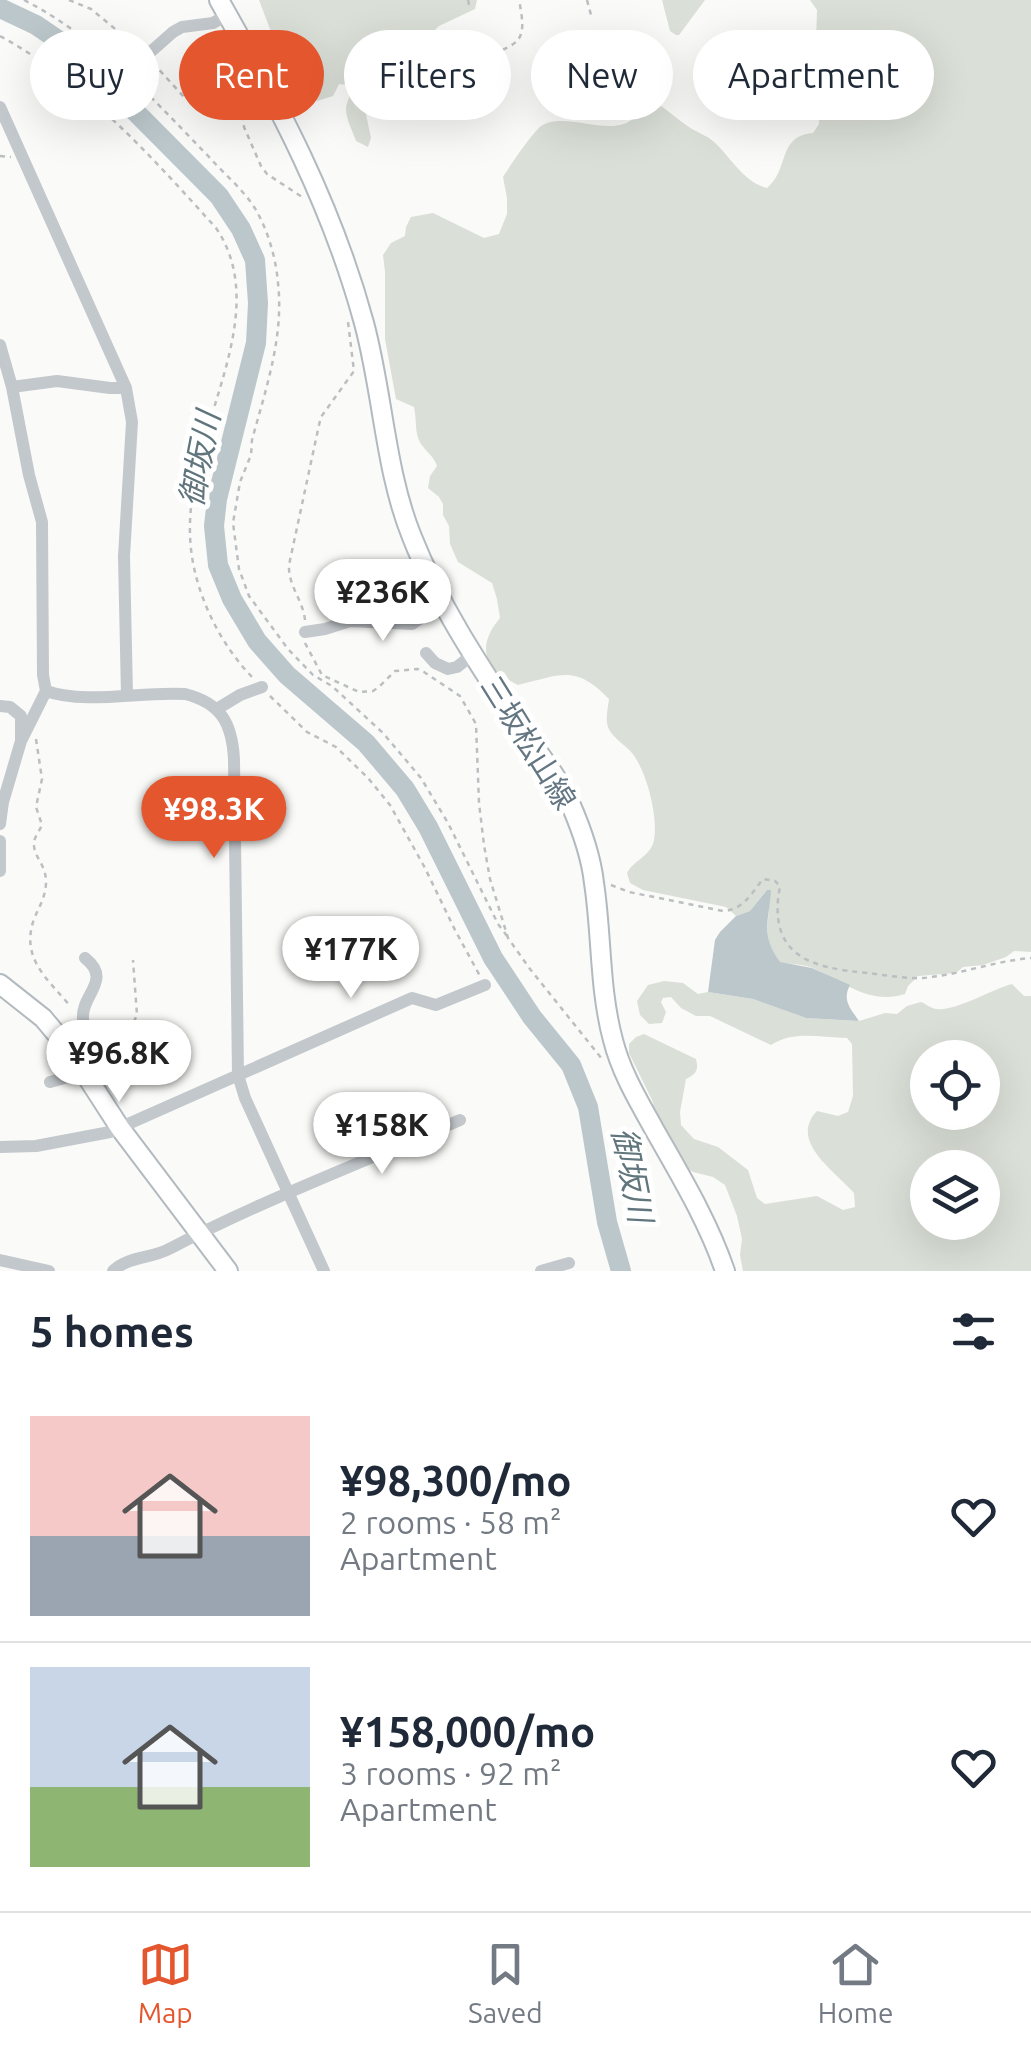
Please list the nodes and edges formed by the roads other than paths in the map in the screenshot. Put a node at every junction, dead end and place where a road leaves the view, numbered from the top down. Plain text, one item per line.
1 (223, 7) edge
2 (159, 45) edge
3 (0, 107) edge
4 (0, 345) edge
5 (12, 387) junction
6 (126, 388) junction
7 (442, 603) junction
8 (305, 632) road end
9 (426, 653) dead end
10 (472, 655) junction
11 (262, 687) road end
12 (46, 691) junction
13 (127, 696) junction
14 (0, 706) edge
15 (217, 709) junction
16 (24, 735) junction
17 (0, 824) edge
18 (0, 842) edge
19 (0, 871) edge
20 (85, 958) dead end
21 (0, 984) edge
22 (485, 986) road end
23 (83, 1072) junction
24 (238, 1075) junction
25 (50, 1082) dead end
26 (460, 1120) dead end
27 (120, 1128) junction
28 (0, 1147) edge
29 (288, 1194) junction
30 (198, 1232) junction
31 (0, 1260) edge
32 (569, 1262) edge
33 (48, 1271) edge
34 (113, 1271) edge
35 (228, 1271) edge
36 (324, 1271) edge
37 (540, 1271) edge
38 (725, 1271) edge

1 - 2 street
1 - 7 main road, 三坂松山線
3 - 6 street
4 - 5 street
5 - 6 street
5 - 12 street
6 - 13 street
7 - 8 street
7 - 10 main road, 三坂松山線
9 - 10 street
10 - 38 main road, 三坂松山線
11 - 15 street
12 - 13 street
12 - 16 street
13 - 15 street
14 - 16 street
15 - 24 street
16 - 17 street
18 - 19 street
20 - 23 street
21 - 23 main road
22 - 24 street
23 - 25 street
23 - 27 main road
24 - 27 street
24 - 29 street
26 - 29 street
27 - 28 street
27 - 30 main road
29 - 30 street
29 - 36 street
30 - 34 street
30 - 35 main road
31 - 33 street
32 - 37 street

